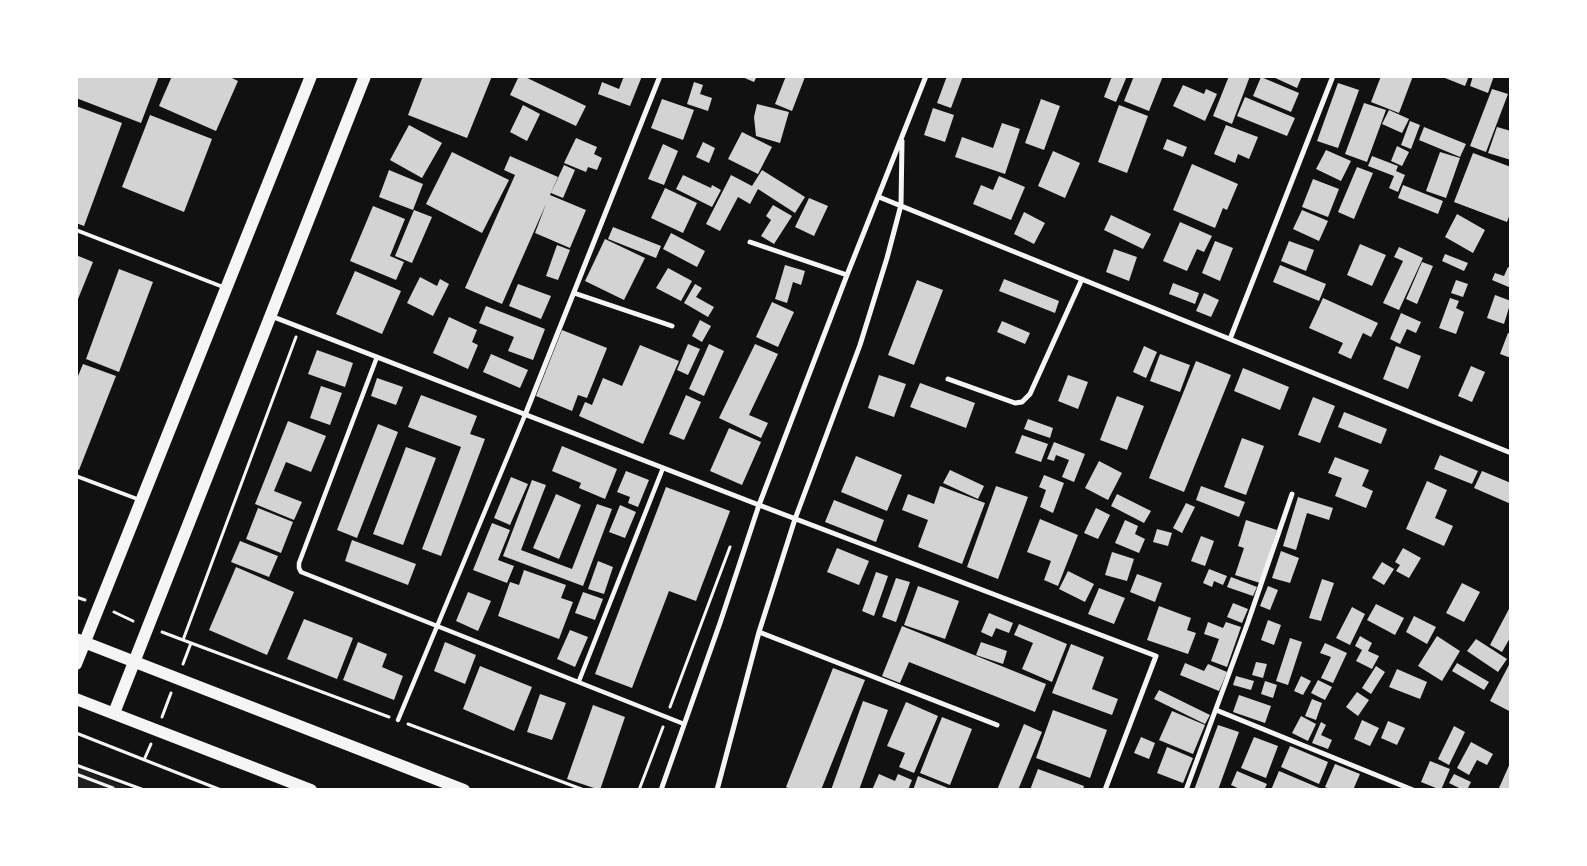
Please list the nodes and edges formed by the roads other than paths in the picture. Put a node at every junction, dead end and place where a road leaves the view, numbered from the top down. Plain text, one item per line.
1 (311, 76) edge
2 (365, 76) edge
3 (660, 76) edge
4 (926, 76) edge
5 (1333, 76) edge
6 (902, 136) junction
7 (879, 197) junction
8 (900, 205) junction
9 (76, 230) edge
10 (750, 242) dead end
11 (847, 274) junction
12 (1082, 279) junction
13 (227, 288) junction
14 (574, 293) junction
15 (271, 316) junction
16 (672, 326) dead end
17 (1230, 339) junction
18 (377, 357) junction
19 (948, 379) dead end
20 (525, 414) junction
21 (1511, 453) edge
22 (662, 468) junction
23 (76, 476) edge
24 (1292, 494) dead end
25 (142, 501) junction
26 (759, 505) junction
27 (795, 519) junction
28 (438, 625) junction
29 (759, 632) junction
30 (81, 641) edge
31 (134, 662) junction
32 (76, 664) edge
33 (579, 681) junction
34 (76, 699) edge
35 (1216, 710) junction
36 (114, 713) junction
37 (398, 720) road end
38 (684, 724) junction
39 (997, 725) dead end
40 (310, 790) edge
41 (464, 790) edge
42 (661, 790) edge
43 (717, 790) edge
44 (1105, 790) edge
45 (1186, 790) edge
46 (1413, 790) edge

1 - 13 main road
2 - 15 main road
3 - 14 street
4 - 6 street
5 - 17 street
6 - 7 street
6 - 8 street
7 - 8 street
7 - 11 street
8 - 12 street
8 - 27 street
9 - 13 lane
10 - 11 street
11 - 26 street
12 - 17 street
12 - 19 street
13 - 25 main road
14 - 16 street
14 - 20 street
15 - 18 street
15 - 31 main road
17 - 21 street
18 - 20 street
18 - 28 street
20 - 22 street
20 - 28 street
22 - 26 street
22 - 33 street
23 - 25 lane
24 - 35 street
25 - 30 main road
26 - 27 street
26 - 38 street
27 - 29 street
27 - 44 street
28 - 33 street
28 - 37 street
29 - 39 street
29 - 43 street
30 - 31 main road
30 - 32 main road
31 - 36 main road
31 - 41 main road
33 - 38 street
34 - 36 main road
35 - 45 street
35 - 46 street
36 - 40 main road
38 - 42 street

